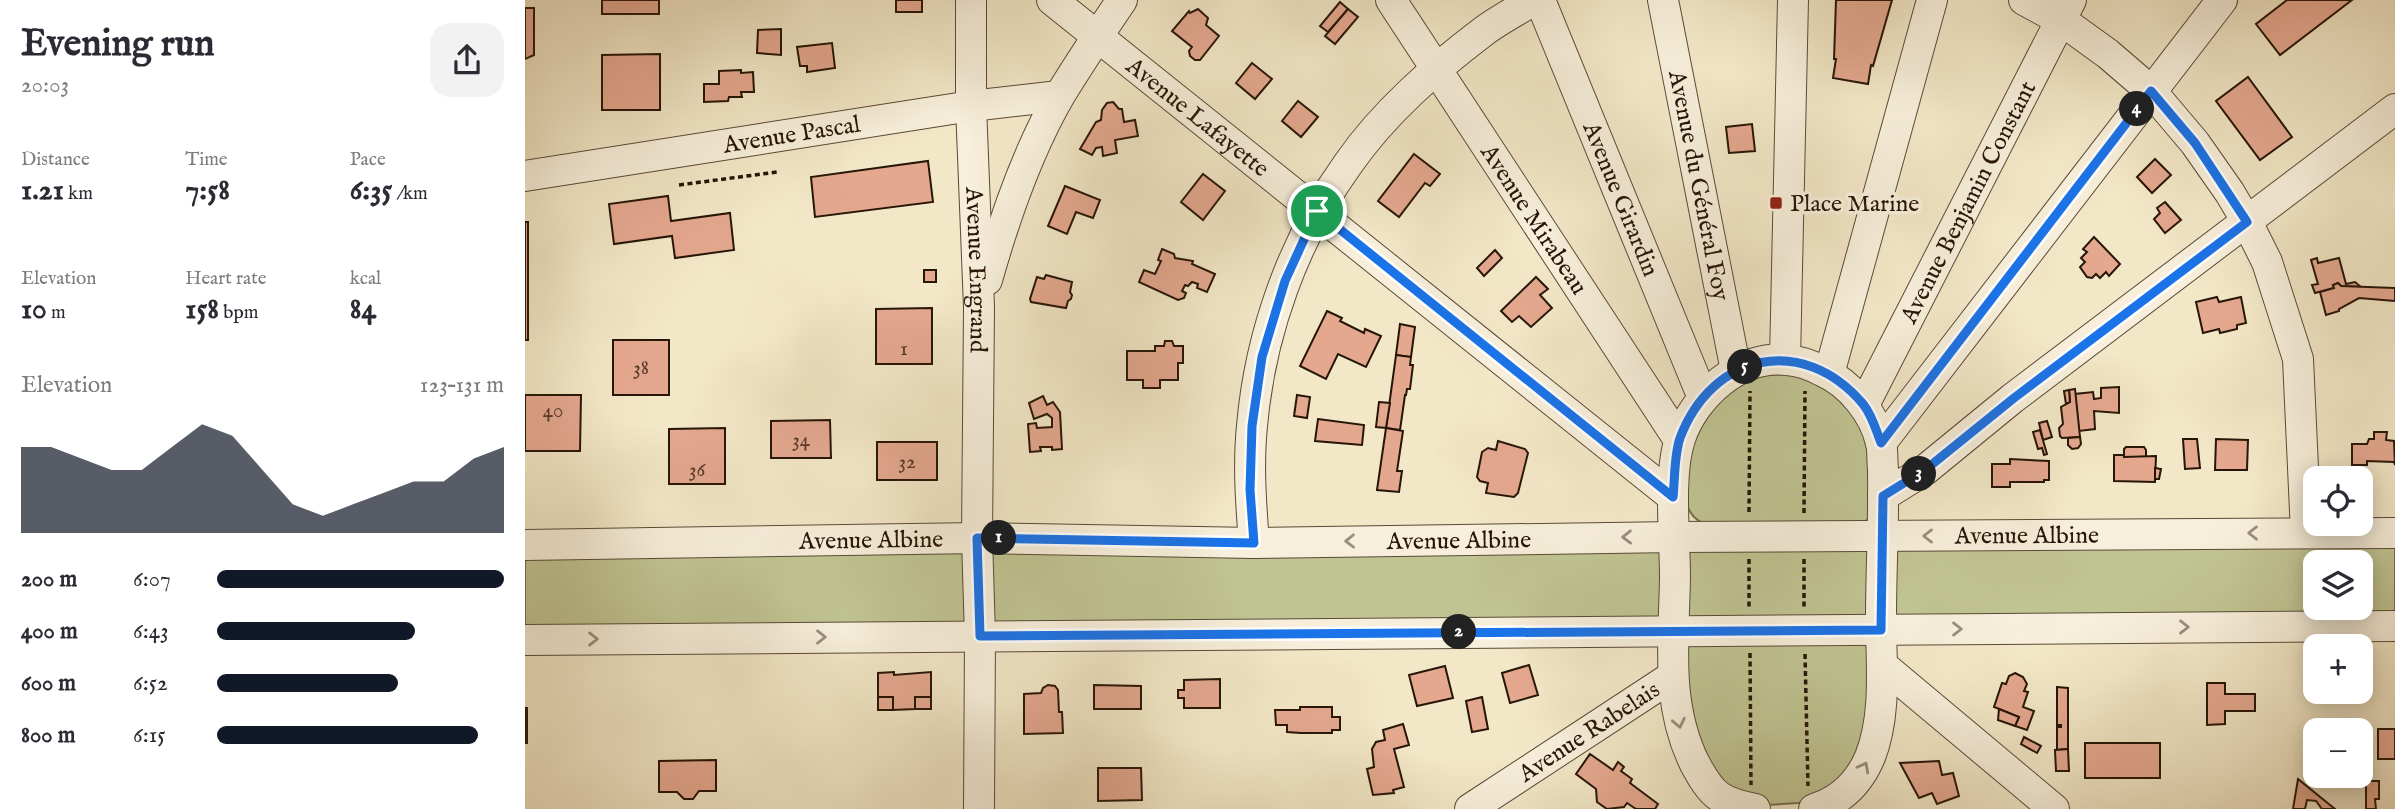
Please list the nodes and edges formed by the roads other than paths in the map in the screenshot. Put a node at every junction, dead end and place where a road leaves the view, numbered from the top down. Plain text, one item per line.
1 (971, 0) edge
2 (1052, 0) edge
3 (1122, 0) edge
4 (1391, 0) edge
5 (1537, 0) edge
6 (1663, 0) edge
7 (1794, 0) edge
8 (1932, 0) edge
9 (2024, 0) edge
10 (2223, 0) edge
11 (2066, 10) edge
12 (1098, 35) junction
13 (1437, 69) junction
14 (2151, 91) junction
15 (1059, 96) junction
16 (971, 106) junction
17 (2395, 108) edge
18 (525, 176) edge
19 (1317, 211) junction
20 (2247, 222) junction
21 (979, 307) junction
22 (1785, 359) junction
23 (1743, 380) junction
24 (1817, 381) junction
25 (1703, 398) junction
26 (1864, 405) junction
27 (1679, 440) junction
28 (1881, 443) junction
29 (2303, 468) edge
30 (1883, 496) junction
31 (1673, 497) junction
32 (2303, 533) edge
33 (2373, 533) edge
34 (2395, 533) edge
35 (1882, 536) junction
36 (1675, 537) junction
37 (977, 538) junction
38 (1254, 543) junction
39 (525, 544) edge
40 (2395, 626) edge
41 (1881, 630) junction
42 (1674, 631) junction
43 (980, 636) junction
44 (525, 640) edge
45 (1882, 665) junction
46 (1673, 676) junction
47 (1718, 803) edge
48 (1814, 805) edge
49 (979, 809) edge
50 (1470, 809) edge
51 (1753, 809) edge
52 (2054, 809) edge

1 - 16 street, Avenue Engrand
2 - 12 street, Avenue Lafayette
3 - 12 street
4 - 13 street, Avenue Mirabeau
5 - 13 street
5 - 25 street, Avenue Girardin
6 - 23 street, Avenue du Général Foy
7 - 22 street
8 - 24 street
9 - 11 street
10 - 14 street
11 - 14 street
11 - 26 street, Avenue Benjamin Constant
12 - 15 street
12 - 19 street, Avenue Lafayette
13 - 19 street
13 - 27 street, Avenue Mirabeau
14 - 20 street
14 - 28 street
15 - 16 street, Avenue Pascal
15 - 21 street
16 - 18 street, Avenue Pascal
16 - 21 street, Avenue Engrand
17 - 20 street
19 - 31 street, Avenue Lafayette
19 - 38 street
20 - 29 street
20 - 30 street
21 - 37 street, Avenue Engrand
22 - 23 street
22 - 24 street
23 - 25 street
24 - 26 street
25 - 27 street
26 - 28 street
27 - 31 street
28 - 30 street
30 - 35 street
31 - 36 street
32 -> 35 street, Avenue Albine
33 - 34 street, Avenue Albine
35 - 36 street, Avenue Albine
35 - 41 street
36 -> 38 street, Avenue Albine
36 - 42 street
37 - 38 street, Avenue Albine
37 - 39 street, Avenue Albine
37 - 43 street, Avenue Engrand
41 -> 40 street
41 - 42 street
41 - 45 street
42 - 43 street
42 - 46 street
44 -> 43 street
43 - 49 street, Avenue Engrand
48 -> 45 street
45 - 52 street
46 -> 47 street
46 - 50 street, Avenue Rabelais
47 - 51 street

